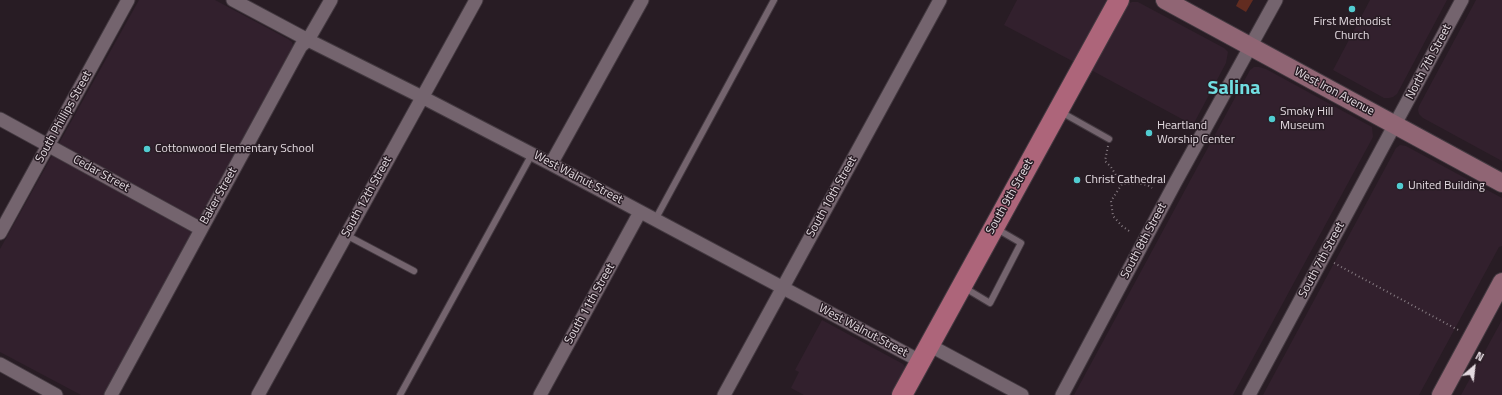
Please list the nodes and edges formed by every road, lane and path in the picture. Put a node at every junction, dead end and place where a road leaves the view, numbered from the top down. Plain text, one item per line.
1 (128, 0) edge
2 (233, 0) edge
3 (331, 0) edge
4 (642, 0) edge
5 (774, 0) edge
6 (940, 0) edge
7 (1119, 0) edge
8 (1165, 0) edge
9 (1276, 0) edge
10 (1462, 0) edge
11 (474, 1) edge
12 (308, 40) junction
13 (1251, 46) junction
14 (422, 97) junction
15 (1058, 110) junction
16 (0, 119) edge
17 (1395, 125) junction
18 (1109, 139) joint
19 (48, 145) junction
20 (532, 154) junction
21 (552, 164) junction
22 (1502, 183) edge
23 (1120, 185) junction
24 (1152, 188) dead end
25 (640, 212) junction
26 (655, 220) junction
27 (994, 227) junction
28 (201, 229) junction
29 (1129, 231) dead end
30 (0, 233) edge
31 (346, 235) junction
32 (1323, 257) junction
33 (414, 271) dead end
34 (1502, 282) edge
35 (962, 286) junction
36 (782, 288) junction
37 (1472, 338) junction
38 (925, 353) junction
39 (0, 364) edge
40 (56, 395) edge
41 (110, 395) edge
42 (258, 395) edge
43 (400, 395) edge
44 (540, 395) edge
45 (724, 395) edge
46 (902, 395) edge
47 (1022, 395) edge
48 (1062, 395) edge
49 (1248, 395) edge
50 (1441, 395) edge

1 - 19 street, South Phillips Street
2 - 12 street, West Walnut Street
3 - 12 street, Baker Street
4 - 21 street
5 - 26 lane
6 - 36 street, South 10th Street
7 - 15 main road, South 9th Street
8 - 13 street, West Iron Avenue
9 - 13 street, South 8th Street
10 - 17 street, North 7th Street
11 - 14 street, South 12th Street
12 - 14 street, West Walnut Street
12 - 28 street, Baker Street
13 - 17 street, West Iron Avenue
13 - 48 street, South 8th Street
14 - 20 street, West Walnut Street
14 - 31 street, South 12th Street
15 - 18 lane
15 - 27 main road, South 9th Street
16 - 19 street, Cedar Street
17 - 22 street, West Iron Avenue
17 - 32 street, South 7th Street
18 - 23 path
19 - 28 street, Cedar Street
19 - 30 street, South Phillips Street
20 - 21 street, West Walnut Street
20 - 43 lane
21 - 25 street, West Walnut Street
23 - 24 path
23 - 29 path
25 - 26 street, West Walnut Street
25 - 44 street, South 11th Street
26 - 36 street, West Walnut Street
27 - 35 main road, South 9th Street
27 - 35 lane
28 - 41 street, Baker Street
31 - 33 lane
31 - 42 street, South 12th Street
32 - 37 path
32 - 49 street, South 7th Street
34 - 37 street
35 - 38 main road, South 9th Street
36 - 38 street, West Walnut Street
36 - 45 street, South 10th Street
37 - 50 street
38 - 46 main road, South 9th Street
38 - 47 street, West Walnut Street
39 - 40 street

